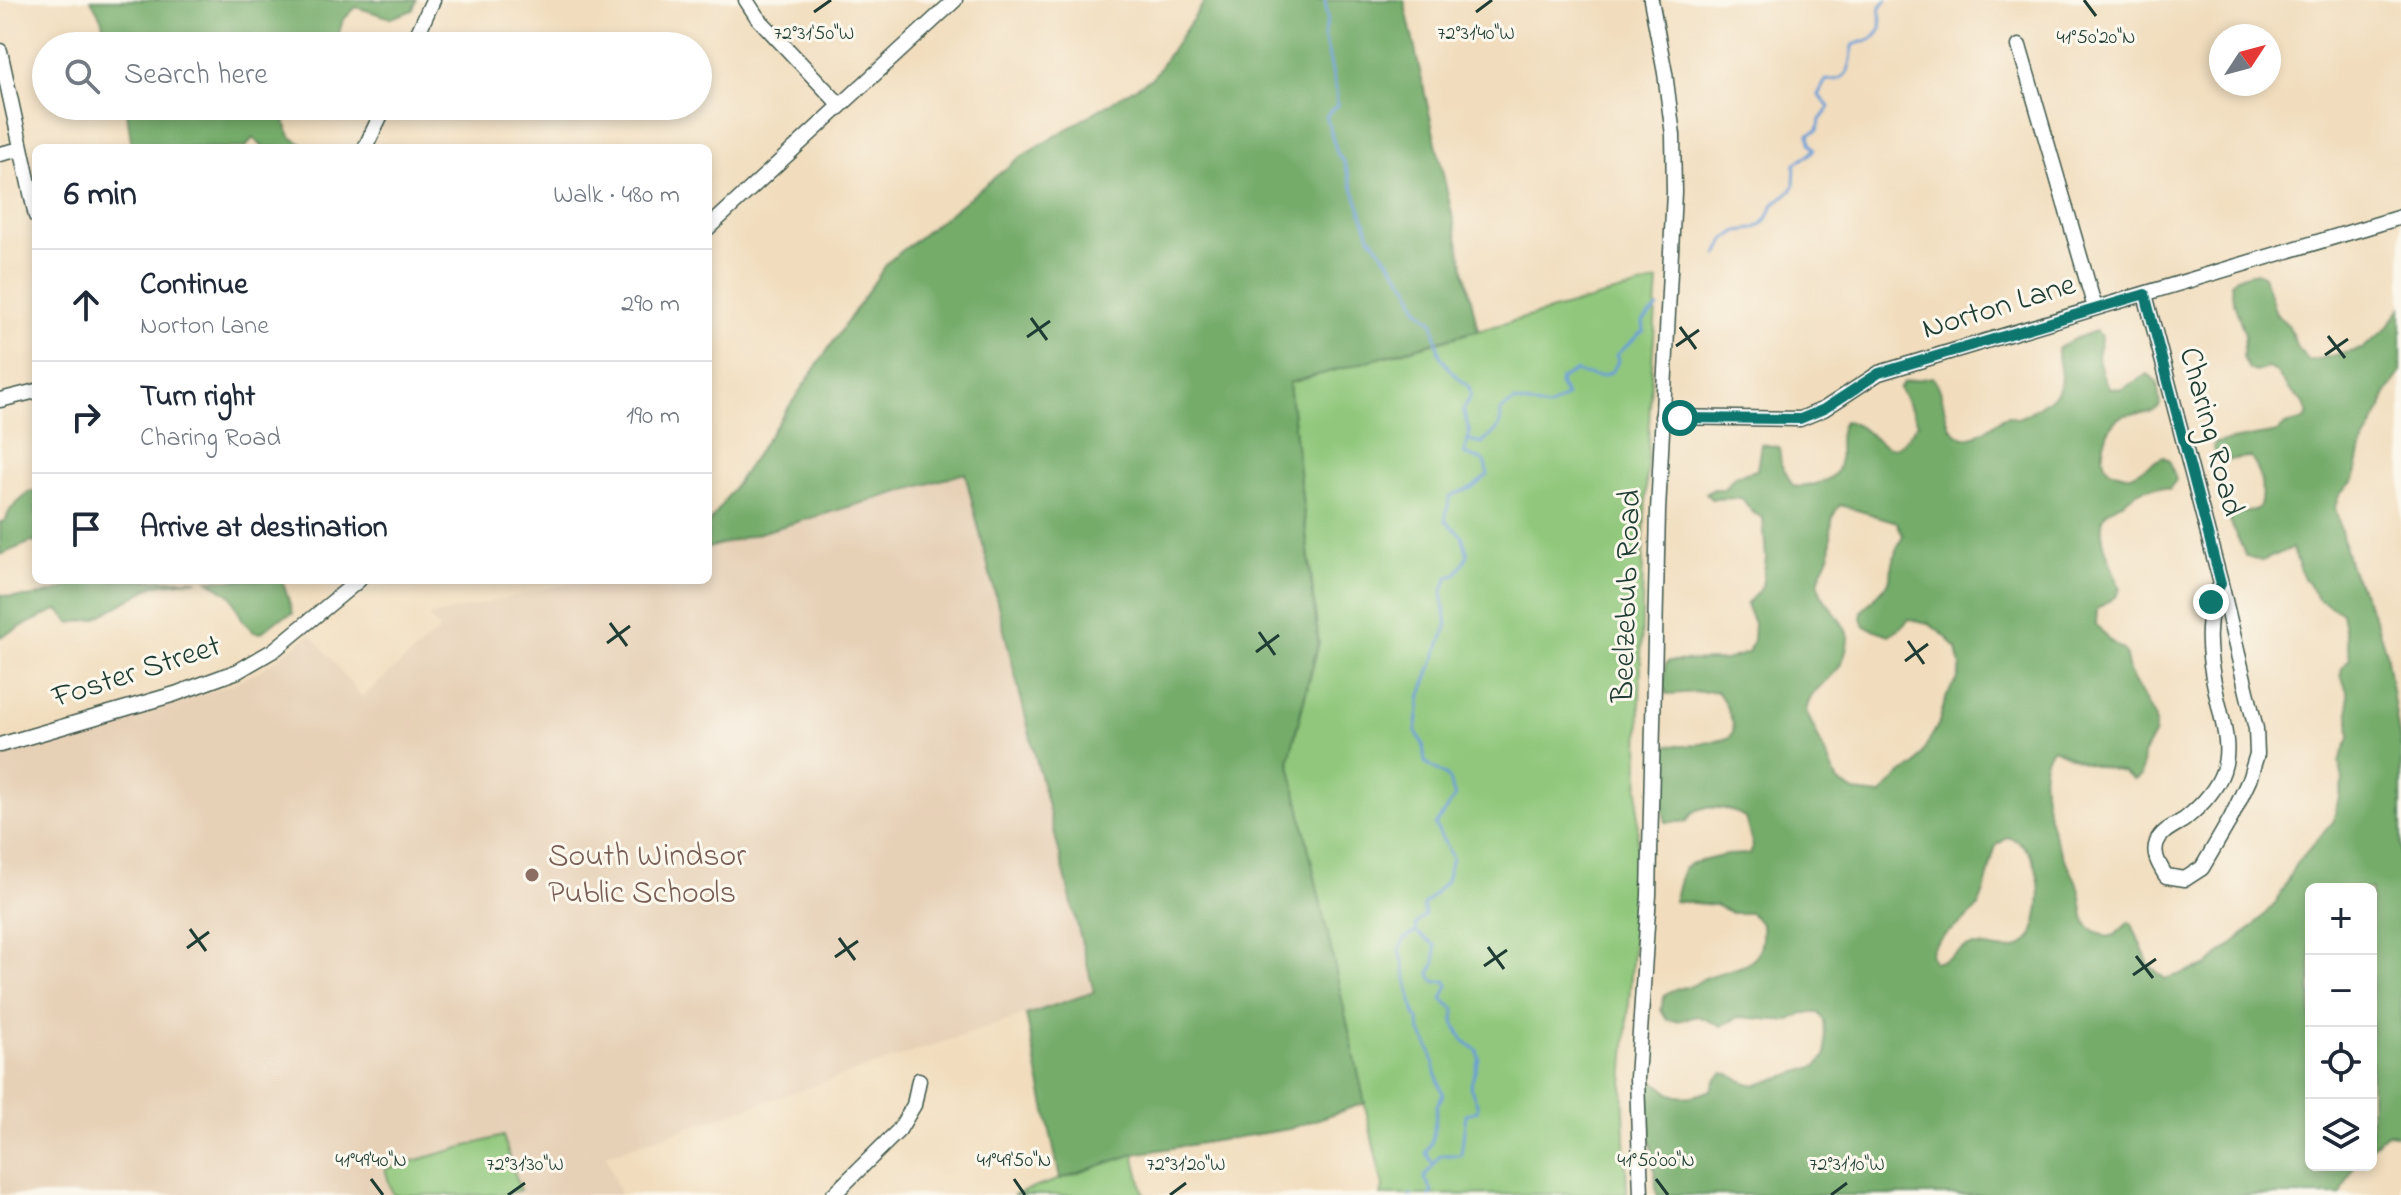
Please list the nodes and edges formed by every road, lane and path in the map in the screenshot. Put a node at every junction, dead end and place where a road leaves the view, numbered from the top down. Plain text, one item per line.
1 (433, 0) edge
2 (746, 0) edge
3 (955, 0) edge
4 (1651, 0) edge
5 (418, 32) edge
6 (2019, 46) dead end
7 (0, 51) edge
8 (840, 105) junction
9 (378, 120) edge
10 (367, 144) edge
11 (21, 149) junction
12 (0, 154) edge
13 (32, 198) edge
14 (2401, 217) edge
15 (712, 224) edge
16 (2145, 294) junction
17 (2095, 308) junction
18 (32, 392) edge
19 (0, 400) edge
20 (1662, 417) junction
21 (354, 584) edge
22 (2221, 584) junction
23 (0, 745) edge
24 (919, 1080) dead end
25 (833, 1195) edge
26 (1641, 1195) edge

1 - 5 street
2 - 8 street
3 - 8 street
4 - 20 street, Beelzebub Road
6 - 17 street
7 - 11 street
8 - 15 street
9 - 10 street
11 - 12 street
11 - 13 street
14 - 16 street, Norton Lane
16 - 17 street, Norton Lane
16 - 22 street, Charing Road
17 - 20 street, Norton Lane
18 - 19 street
20 - 26 street, Beelzebub Road
21 - 23 street, Foster Street
22 - 22 street, Charing Road
24 - 25 street

